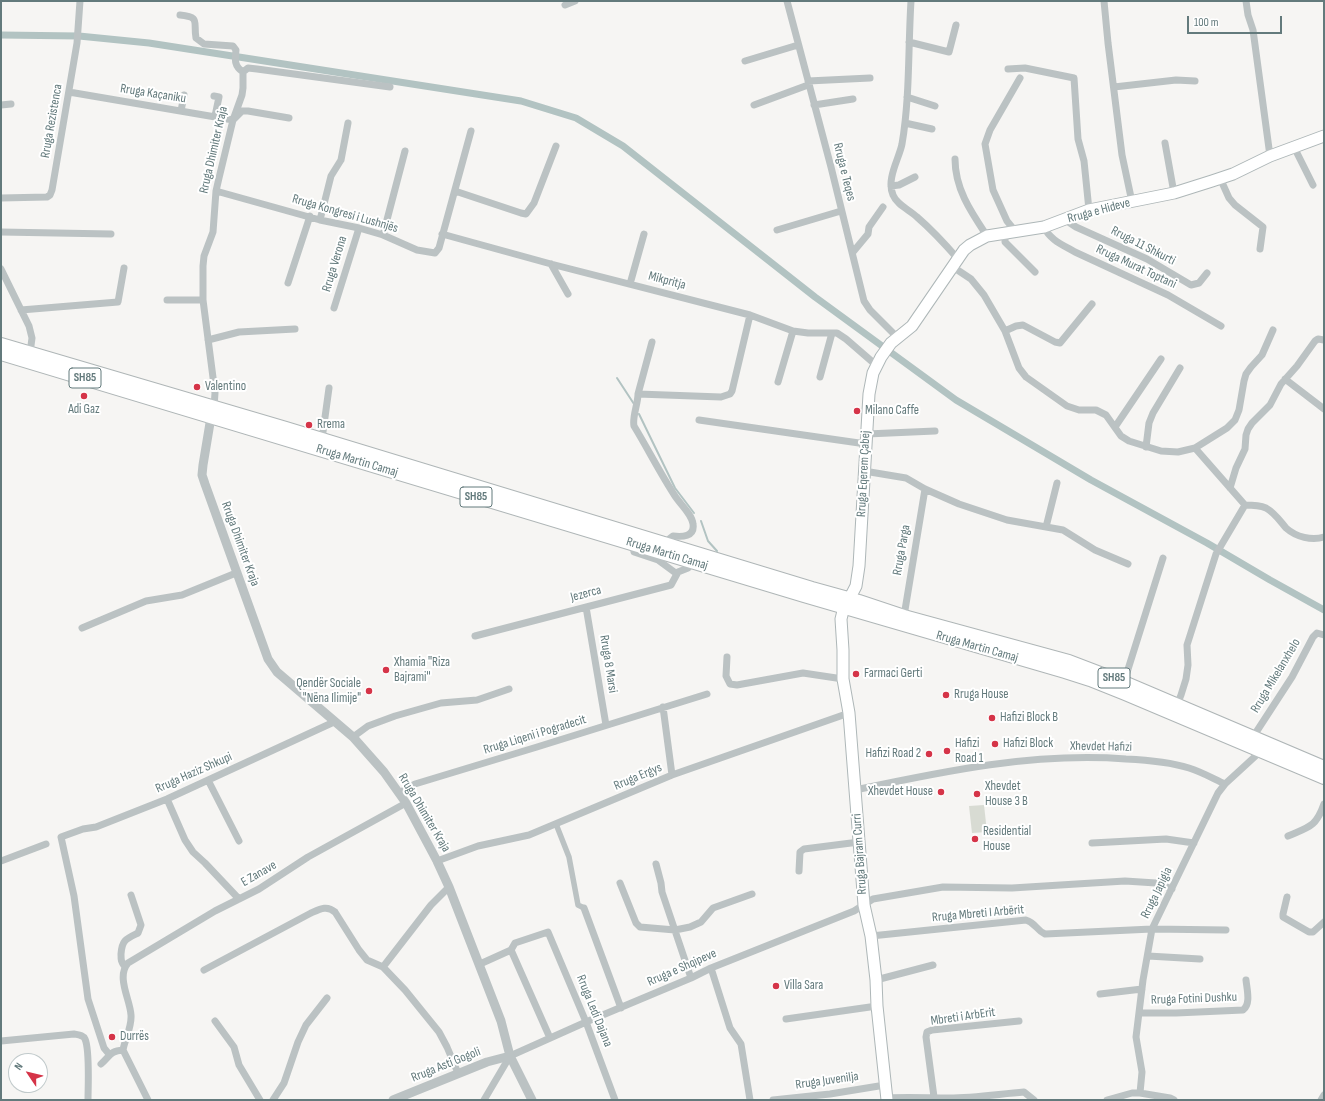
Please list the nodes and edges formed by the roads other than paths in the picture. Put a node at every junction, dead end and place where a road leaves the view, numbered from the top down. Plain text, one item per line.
1 (80, 1) edge
2 (575, 1) edge
3 (787, 1) edge
4 (911, 1) edge
5 (1104, 1) edge
6 (1246, 1) edge
7 (565, 5) dead end
8 (180, 15) dead end
9 (956, 25) dead end
10 (909, 42) junction
11 (798, 44) junction
12 (745, 62) dead end
13 (1008, 69) dead end
14 (243, 72) junction
15 (870, 78) dead end
16 (1020, 78) dead end
17 (1195, 81) dead end
18 (808, 83) junction
19 (390, 87) dead end
20 (1114, 87) junction
21 (69, 92) junction
22 (184, 95) dead end
23 (214, 96) dead end
24 (907, 98) junction
25 (854, 99) dead end
26 (11, 104) dead end
27 (1, 105) edge
28 (754, 105) dead end
29 (814, 105) junction
30 (935, 106) dead end
31 (181, 111) junction
32 (215, 116) junction
33 (289, 118) dead end
34 (233, 120) junction
35 (348, 123) dead end
36 (905, 123) junction
37 (932, 129) dead end
38 (471, 131) dead end
39 (1324, 136) edge
40 (1165, 143) dead end
41 (556, 146) dead end
42 (1294, 147) junction
43 (405, 151) dead end
44 (1270, 156) junction
45 (955, 159) dead end
46 (915, 177) dead end
47 (1220, 178) junction
48 (1313, 185) dead end
49 (891, 186) junction
50 (216, 191) junction
51 (455, 191) junction
52 (1174, 193) junction
53 (1, 198) edge
54 (1132, 202) junction
55 (883, 207) dead end
56 (1089, 210) junction
57 (841, 211) junction
58 (310, 216) junction
59 (1064, 219) junction
60 (320, 220) junction
61 (1044, 227) junction
62 (359, 228) junction
63 (777, 230) dead end
64 (1, 232) edge
65 (1010, 232) junction
66 (111, 234) dead end
67 (442, 234) junction
68 (644, 234) dead end
69 (384, 235) junction
70 (987, 236) junction
71 (1260, 249) dead end
72 (852, 252) junction
73 (955, 263) junction
74 (551, 264) junction
75 (124, 268) dead end
76 (1, 269) edge
77 (1035, 272) dead end
78 (1207, 273) dead end
79 (288, 283) dead end
80 (630, 284) junction
81 (568, 294) dead end
82 (167, 300) dead end
83 (203, 300) junction
84 (1092, 304) dead end
85 (334, 308) dead end
86 (21, 310) junction
87 (750, 315) junction
88 (1220, 326) dead end
89 (295, 329) dead end
90 (1005, 330) junction
91 (1274, 330) dead end
92 (793, 331) junction
93 (832, 333) junction
94 (208, 340) junction
95 (894, 340) junction
96 (1324, 340) edge
97 (652, 342) dead end
98 (1, 344) edge
99 (30, 353) junction
100 (1, 354) edge
101 (1161, 359) dead end
102 (879, 361) junction
103 (1180, 368) dead end
104 (820, 378) dead end
105 (1285, 379) junction
106 (778, 382) dead end
107 (329, 388) dead end
108 (638, 394) junction
109 (1324, 409) edge
110 (213, 412) junction
111 (700, 420) dead end
112 (1115, 427) junction
113 (935, 431) dead end
114 (322, 439) junction
115 (866, 439) junction
116 (1146, 447) junction
117 (1195, 448) junction
118 (864, 471) junction
119 (1057, 483) dead end
120 (1230, 488) junction
121 (925, 489) junction
122 (1245, 505) junction
123 (1046, 527) junction
124 (1324, 537) edge
125 (664, 543) junction
126 (633, 544) junction
127 (1163, 558) dead end
128 (692, 562) junction
129 (1128, 564) dead end
130 (236, 573) junction
131 (677, 574) junction
132 (848, 603) junction
133 (586, 607) junction
134 (904, 616) junction
135 (82, 628) dead end
136 (1324, 635) edge
137 (475, 636) dead end
138 (727, 657) dead end
139 (843, 679) junction
140 (1124, 682) junction
141 (509, 689) dead end
142 (707, 694) dead end
143 (1176, 705) junction
144 (663, 707) junction
145 (849, 713) junction
146 (334, 722) junction
147 (606, 725) junction
148 (353, 737) junction
149 (1253, 737) junction
150 (1260, 751) junction
151 (1324, 767) edge
152 (672, 775) junction
153 (1324, 778) edge
154 (208, 780) junction
155 (1226, 784) junction
156 (856, 790) junction
157 (399, 793) junction
158 (167, 799) junction
159 (406, 803) junction
160 (1324, 804) edge
161 (556, 824) junction
162 (1288, 836) dead end
163 (240, 841) dead end
164 (860, 842) junction
165 (1092, 843) dead end
166 (1194, 843) junction
167 (46, 844) dead end
168 (1, 861) edge
169 (438, 861) junction
170 (656, 864) dead end
171 (799, 871) dead end
172 (620, 883) dead end
173 (449, 887) junction
174 (1172, 889) junction
175 (752, 894) dead end
176 (132, 895) dead end
177 (1287, 897) dead end
178 (239, 899) junction
179 (864, 905) junction
180 (584, 908) joint
181 (1324, 922) edge
182 (1152, 929) junction
183 (675, 930) junction
184 (1226, 930) dead end
185 (871, 936) junction
186 (511, 950) junction
187 (1148, 956) junction
188 (1200, 958) dead end
189 (480, 964) junction
190 (933, 965) dead end
191 (125, 967) junction
192 (382, 967) junction
193 (711, 968) junction
194 (204, 970) dead end
195 (691, 978) junction
196 (876, 980) junction
197 (1246, 980) dead end
198 (1142, 989) junction
199 (1100, 994) dead end
200 (327, 998) dead end
201 (877, 1006) junction
202 (621, 1008) junction
203 (1139, 1013) junction
204 (786, 1019) dead end
205 (216, 1021) dead end
206 (1019, 1021) dead end
207 (586, 1022) junction
208 (550, 1038) junction
209 (1, 1041) edge
210 (123, 1050) junction
211 (109, 1054) junction
212 (510, 1056) junction
213 (101, 1064) dead end
214 (458, 1073) junction
215 (885, 1085) junction
216 (1140, 1093) junction
217 (1324, 1095) edge
218 (831, 1097) edge
219 (934, 1097) junction
220 (887, 1099) edge
221 (88, 1100) edge
222 (148, 1100) edge
223 (260, 1100) edge
224 (273, 1100) edge
225 (393, 1100) edge
226 (484, 1100) edge
227 (532, 1100) edge
228 (616, 1100) edge
229 (750, 1100) edge
230 (773, 1100) edge
231 (1034, 1100) edge
232 (1107, 1100) edge
233 (1174, 1100) edge
234 (1321, 1100) edge

1 - 21 street, Rruga Rezistenca
2 - 7 street
3 - 11 street, Rruga e Teqes
4 - 10 street
5 - 20 street
6 - 44 street
8 - 14 street
9 - 10 street
10 - 24 street
11 - 12 street
11 - 18 street, Rruga e Teqes
13 - 56 street
14 - 19 street
14 - 34 street, Rruga Dhimiter Kraja
15 - 18 street
16 - 65 street
17 - 20 street
18 - 28 street
18 - 29 street, Rruga e Teqes
20 - 54 street
21 - 31 street, Rruga Kaçaniku
21 - 53 street, Rruga Rezistenca
22 - 31 street
23 - 32 street
24 - 30 street
24 - 36 street
25 - 29 street
26 - 27 street
29 - 57 street, Rruga e Teqes
31 - 32 street, Rruga Kaçaniku
32 - 34 street, Rruga Kaçaniku
33 - 34 street
34 - 50 street, Rruga Dhimiter Kraja
35 - 60 street
36 - 37 street
36 - 49 street
38 - 51 street, Rruga Kongresi i Lushnjës
39 - 42 main road, Rruga e Hideve
40 - 52 street
41 - 51 street
42 - 44 main road, Rruga e Hideve
42 - 48 street
43 - 69 street
44 - 47 main road, Rruga e Hideve
45 - 70 street
46 - 49 street
47 - 52 main road, Rruga e Hideve
47 - 71 street
49 - 73 street
50 - 58 street, Rruga Kongresi i Lushnjës
50 - 83 street, Rruga Dhimiter Kraja
51 - 67 street, Rruga Kongresi i Lushnjës
52 - 54 main road, Rruga e Hideve
54 - 56 main road, Rruga e Hideve
55 - 72 street
56 - 59 main road, Rruga e Hideve
57 - 63 street
57 - 72 street, Rruga e Teqes
58 - 60 street, Rruga Kongresi i Lushnjës
58 - 79 street
59 - 61 main road, Rruga e Hideve
59 - 78 street, Rruga 11 Shkurti
60 - 62 street, Rruga Kongresi i Lushnjës
61 - 65 main road, Rruga e Hideve
61 - 88 street, Rruga Murat Toptani
62 - 69 street, Rruga Kongresi i Lushnjës
62 - 85 street, Rruga Verona
64 - 66 street
65 - 70 main road, Rruga e Hideve
65 - 77 street
67 - 69 street, Rruga Kongresi i Lushnjës
67 - 74 street, Mikpritja
68 - 80 street
70 - 73 main road, Rruga e Hideve
72 - 95 street, Rruga e Teqes
73 - 90 street
73 - 95 main road, Rruga e Hideve
74 - 80 street, Mikpritja
74 - 81 street
75 - 86 street
76 - 86 street
80 - 87 street, Mikpritja
82 - 83 street
83 - 94 street, Rruga Dhimiter Kraja
84 - 90 street
86 - 99 street
87 - 92 street, Mikpritja
87 - 108 street
89 - 94 street
90 - 112 street
91 - 117 street
92 - 93 street, Mikpritja
92 - 106 street
93 - 102 street, Mikpritja
93 - 104 street
94 - 110 street, Rruga Dhimiter Kraja
95 - 102 main road, Rruga Eqerem Çabej
96 - 105 street
97 - 108 street
98 - 99 highway, Rruga Martin Camaj / SH85
99 - 110 highway, Rruga Martin Camaj / SH85
100 - 110 highway, Rruga Martin Camaj / SH85
101 - 112 street
102 - 115 main road, Rruga Eqerem Çabej
103 - 116 street
105 - 109 street
105 - 120 street
107 - 114 street
108 - 125 street
110 - 114 highway, Rruga Martin Camaj / SH85
110 - 126 highway, Rruga Martin Camaj / SH85
110 - 130 street, Rruga Dhimiter Kraja
111 - 115 street
112 - 116 street
113 - 115 street
114 - 125 highway, Rruga Martin Camaj / SH85
115 - 118 main road, Rruga Eqerem Çabej
116 - 117 street
117 - 120 street
118 - 121 street
118 - 132 main road, Rruga Eqerem Çabej
119 - 123 street
120 - 122 street
121 - 123 street
121 - 134 street, Rruga Parga
122 - 124 street
122 - 143 street
123 - 129 street
125 - 132 highway, Rruga Martin Camaj / SH85
126 - 128 highway, Rruga Martin Camaj / SH85
126 - 131 street
127 - 140 street
128 - 131 street, Jezerca
128 - 132 highway, Rruga Martin Camaj / SH85
130 - 135 street
130 - 146 street, Rruga Dhimiter Kraja
131 - 133 street, Jezerca
132 - 134 highway, Rruga Martin Camaj / SH85
132 - 139 main road, Rruga Bajram Curri
132 - 150 highway, Rruga Martin Camaj / SH85
133 - 137 street, Jezerca
133 - 147 street, Rruga 8 Marsi
134 - 140 highway, Rruga Martin Camaj / SH85
136 - 149 street, Rruga Mikelanxhelo
138 - 139 street
139 - 145 main road, Rruga Bajram Curri
140 - 143 highway, Rruga Martin Camaj / SH85
141 - 148 street
142 - 144 street, Rruga Liqeni i Pogradecit
143 - 149 highway, Rruga Martin Camaj / SH85
144 - 147 street, Rruga Liqeni i Pogradecit
144 - 152 street
145 - 152 street, Rruga Ergys
145 - 156 main road, Rruga Bajram Curri
146 - 148 street, Rruga Dhimiter Kraja
146 - 154 street, Rruga Haziz Shkupi
147 - 157 street, Rruga Liqeni i Pogradecit
148 - 157 street, Rruga Dhimiter Kraja
149 - 151 highway, Rruga Martin Camaj / SH85
150 - 153 highway, Rruga Martin Camaj / SH85
150 - 155 street, Rruga Japigia
152 - 161 street, Rruga Ergys
154 - 158 street, Rruga Haziz Shkupi
154 - 163 street
155 - 156 street, Xhevdet Hafizi
155 - 166 street, Rruga Japigia
156 - 164 main road, Rruga Bajram Curri
157 - 159 street, Rruga Dhimiter Kraja
158 - 178 street
158 - 211 street, Rruga Haziz Shkupi
159 - 169 street, Rruga Dhimiter Kraja
159 - 178 street, E Zanave
160 - 162 street
161 - 169 street, Rruga Ergys
161 - 180 street
164 - 171 street
164 - 179 main road, Rruga Bajram Curri
165 - 166 street
166 - 174 street, Rruga Japigia
167 - 168 street
169 - 173 street, Rruga Dhimiter Kraja
170 - 183 street
172 - 183 street
173 - 189 street, Rruga Dhimiter Kraja
173 - 192 street
174 - 179 street, Rruga e Shqipeve
174 - 182 street, Rruga Japigia
175 - 183 street
176 - 191 street
177 - 181 street
178 - 191 street, E Zanave
179 - 185 main road, Rruga Bajram Curri
179 - 193 street, Rruga e Shqipeve
180 - 202 street
182 - 184 street, Rruga Mbreti I Arbërit
182 - 185 street, Rruga Mbreti I Arbërit
182 - 187 street, Rruga Japigia
183 - 195 street
185 - 196 main road, Rruga Bajram Curri
186 - 189 street
186 - 207 street, Rruga Ledi Dajana
186 - 208 street
187 - 188 street
187 - 198 street, Rruga Japigia
189 - 212 street, Rruga Dhimiter Kraja
190 - 196 street
191 - 210 street
192 - 194 street
192 - 214 street
193 - 195 street, Rruga e Shqipeve
193 - 229 street
195 - 202 street, Rruga e Shqipeve
196 - 201 main road, Rruga Bajram Curri
197 - 203 street, Rruga Fotini Dushku
198 - 199 street
198 - 203 street, Rruga Japigia
200 - 224 street
201 - 204 street
201 - 215 main road, Rruga Bajram Curri
202 - 207 street, Rruga e Shqipeve
203 - 216 street, Rruga Japigia
205 - 223 street
206 - 219 street, Mbreti i ArbErit
207 - 208 street, Rruga e Shqipeve
207 - 228 street, Rruga Ledi Dajana
208 - 212 street, Rruga e Shqipeve
209 - 221 street
210 - 211 street
210 - 222 street
211 - 213 street
212 - 214 street, Rruga Asti Gogoli
212 - 226 street
212 - 227 street, Rruga Dhimiter Kraja
214 - 225 street, Rruga Asti Gogoli
215 - 218 street, Rruga Juvenilja
215 - 220 main road, Rruga Bajram Curri
216 - 232 street
216 - 233 street
217 - 234 street
218 - 230 street, Rruga Juvenilja
219 - 220 street
219 - 231 street

